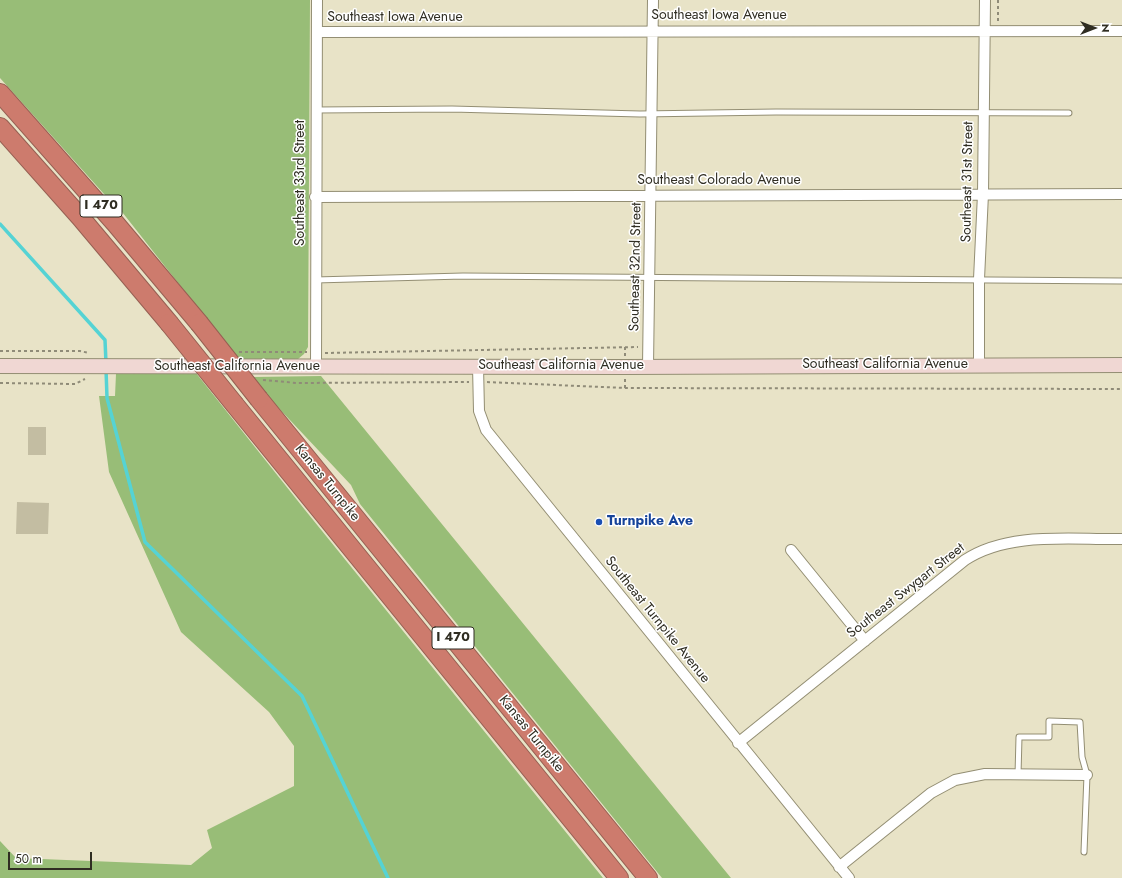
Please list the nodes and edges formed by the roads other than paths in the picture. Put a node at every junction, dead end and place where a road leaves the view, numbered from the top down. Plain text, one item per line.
1 (317, 0) edge
2 (653, 0) edge
3 (985, 0) edge
4 (653, 30) junction
5 (984, 30) junction
6 (1122, 31) edge
7 (317, 32) junction
8 (0, 93) edge
9 (316, 110) junction
10 (984, 112) junction
11 (652, 113) junction
12 (1069, 113) dead end
13 (0, 127) edge
14 (982, 194) junction
15 (1122, 194) edge
16 (651, 195) junction
17 (315, 196) junction
18 (650, 278) junction
19 (979, 279) junction
20 (315, 280) junction
21 (1122, 281) edge
22 (979, 365) junction
23 (1122, 365) edge
24 (0, 366) edge
25 (478, 366) junction
26 (648, 366) junction
27 (316, 367) junction
28 (1122, 539) edge
29 (791, 550) dead end
30 (866, 641) junction
31 (738, 743) junction
32 (1018, 775) junction
33 (1087, 775) junction
34 (1084, 852) dead end
35 (839, 867) junction
36 (618, 878) edge
37 (648, 878) edge
38 (849, 878) edge

1 - 7 street, Southeast 33rd Street
2 - 4 street, Southeast 32nd Street
3 - 5 street, Southeast 31st Street
4 - 5 street, Southeast Iowa Avenue
4 - 7 street, Southeast Iowa Avenue
4 - 11 street, Southeast 32nd Street
5 - 6 street, Southeast Iowa Avenue
5 - 10 street, Southeast 31st Street
7 - 9 street, Southeast 33rd Street
8 - 37 highway, Kansas Turnpike / I 470, bridge
9 - 11 lane
9 - 17 street, Southeast 33rd Street
10 - 11 lane
10 - 12 lane
10 - 14 street, Southeast 31st Street
11 - 16 street, Southeast 32nd Street
13 - 36 highway, Kansas Turnpike / I 470, bridge
14 - 15 street, Southeast Colorado Avenue
14 - 16 street, Southeast Colorado Avenue
14 - 19 street, Southeast 31st Street
16 - 17 street, Southeast Colorado Avenue
16 - 18 street, Southeast 32nd Street
17 - 20 street, Southeast 33rd Street
18 - 19 lane
18 - 20 lane
18 - 26 street, Southeast 32nd Street
19 - 21 lane
19 - 22 street, Southeast 31st Street
20 - 27 street, Southeast 33rd Street
22 - 23 main road, Southeast California Avenue
22 - 26 main road, Southeast California Avenue
24 - 27 main road, Southeast California Avenue
25 - 26 main road, Southeast California Avenue
25 - 27 main road, Southeast California Avenue
25 - 31 street, Southeast Turnpike Avenue
28 - 30 street, Southeast Swygart Street
29 - 30 street
30 - 31 street, Southeast Swygart Street
31 - 35 street, Southeast Turnpike Avenue
32 - 33 street
32 - 33 lane
32 - 35 street
33 - 34 lane
35 - 38 street, Southeast Turnpike Avenue

